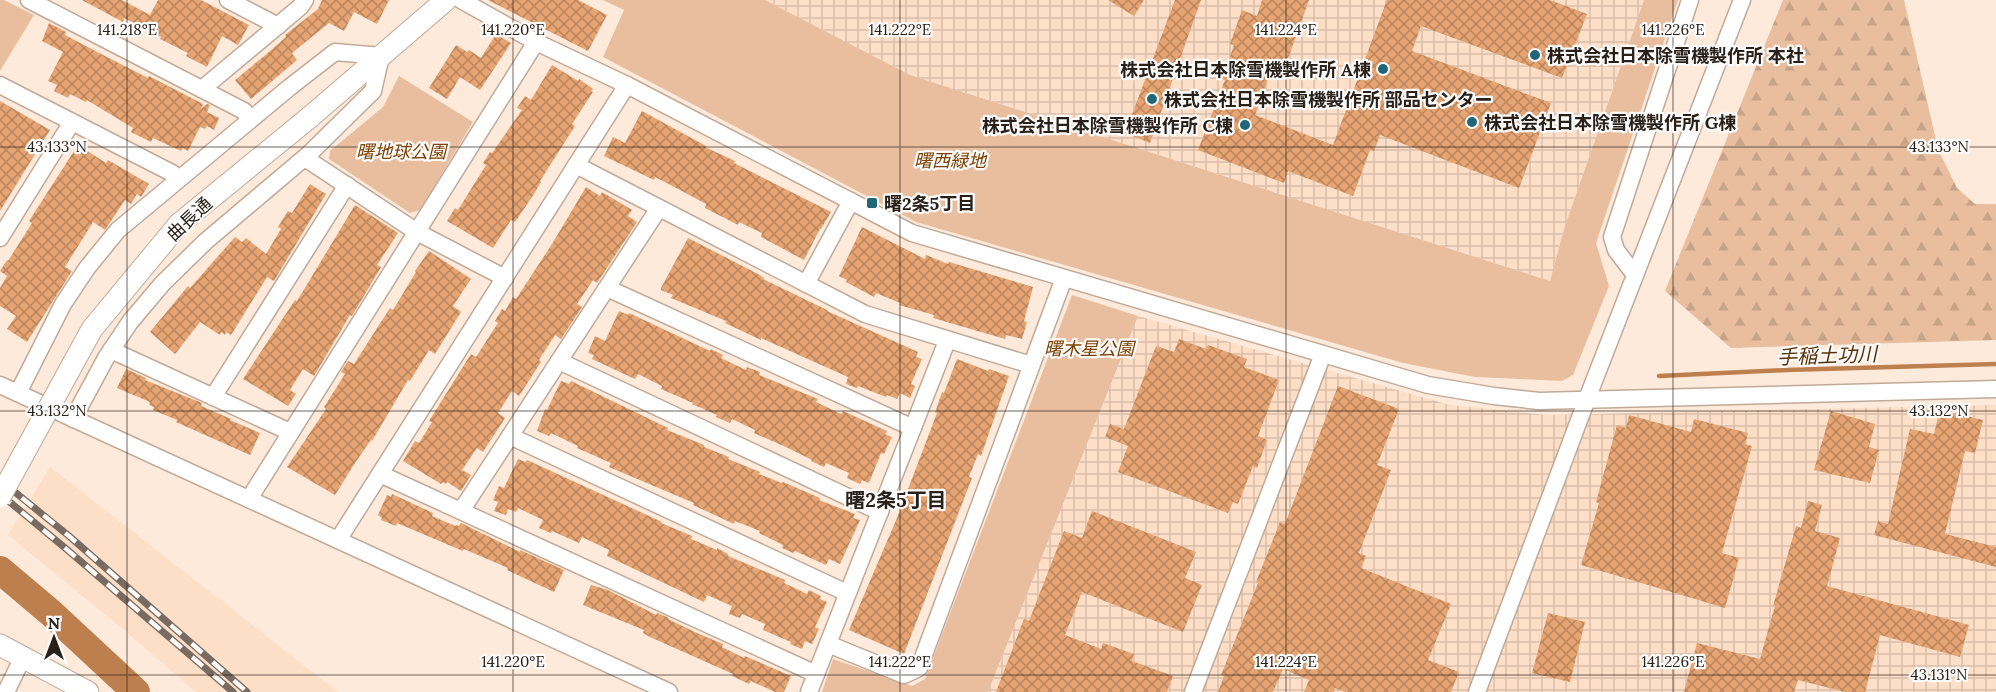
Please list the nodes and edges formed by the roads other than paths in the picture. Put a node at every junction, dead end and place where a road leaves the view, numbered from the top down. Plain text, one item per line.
1 (29, 0) edge
2 (228, 0) edge
3 (305, 0) edge
4 (446, 0) edge
5 (462, 0) edge
6 (1690, 0) edge
7 (1742, 0) edge
8 (278, 26) junction
9 (537, 42) junction
10 (381, 56) junction
11 (0, 85) edge
12 (627, 86) junction
13 (202, 89) junction
14 (250, 120) junction
15 (72, 122) junction
16 (305, 158) junction
17 (576, 165) junction
18 (178, 179) junction
19 (347, 185) junction
20 (851, 201) junction
21 (659, 208) junction
22 (417, 232) junction
23 (0, 238) edge
24 (1635, 275) junction
25 (505, 278) junction
26 (1064, 278) junction
27 (806, 284) junction
28 (607, 288) junction
29 (947, 341) junction
30 (111, 350) junction
31 (1323, 354) junction
32 (559, 361) junction
33 (1031, 365) junction
34 (0, 385) edge
35 (1996, 389) edge
36 (18, 393) junction
37 (213, 397) junction
38 (1587, 399) junction
39 (73, 418) junction
40 (914, 428) junction
41 (290, 432) junction
42 (510, 436) junction
43 (380, 474) junction
44 (0, 497) edge
45 (249, 499) junction
46 (461, 512) junction
47 (880, 512) junction
48 (338, 540) junction
49 (847, 593) junction
50 (828, 644) junction
51 (0, 645) edge
52 (23, 657) junction
53 (816, 674) junction
54 (6, 692) edge
55 (88, 692) edge
56 (669, 692) edge
57 (809, 692) edge
58 (1193, 692) edge
59 (1477, 692) edge

1 - 13 street
2 - 8 street
3 - 8 street
4 - 10 street, 曲長通
5 - 9 street
6 - 24 street
7 - 24 street
8 - 13 street
9 - 12 street
9 - 22 street
10 - 14 street
10 - 16 street
10 - 44 street, 曲長通, bridge
11 - 15 street
12 - 17 street
12 - 20 street
13 - 14 street
14 - 18 street
15 - 18 street
15 - 23 street
16 - 19 street
16 - 30 street
17 - 21 street
17 - 25 street
18 - 36 street
19 - 22 street
19 - 37 street
20 - 26 street
20 - 27 street
21 - 27 street
21 - 28 street
22 - 25 street
22 - 41 street
24 - 38 street
25 - 43 street
26 - 31 street
26 - 33 street
27 - 29 street
28 - 32 street
28 - 40 street
29 - 33 street
29 - 40 street
30 - 37 street
30 - 39 street
31 - 38 street
31 - 58 street
32 - 42 street
32 - 47 street
33 - 50 street
34 - 36 street
35 - 38 street
36 - 39 street
37 - 41 street
38 - 59 street
39 - 45 street
40 - 47 street
41 - 45 street
42 - 46 street
42 - 49 street
43 - 46 street
43 - 48 street
45 - 48 street
46 - 53 street
47 - 49 street
48 - 56 street
49 - 50 street
50 - 53 street
51 - 52 street
52 - 54 street
52 - 55 street
53 - 57 street

